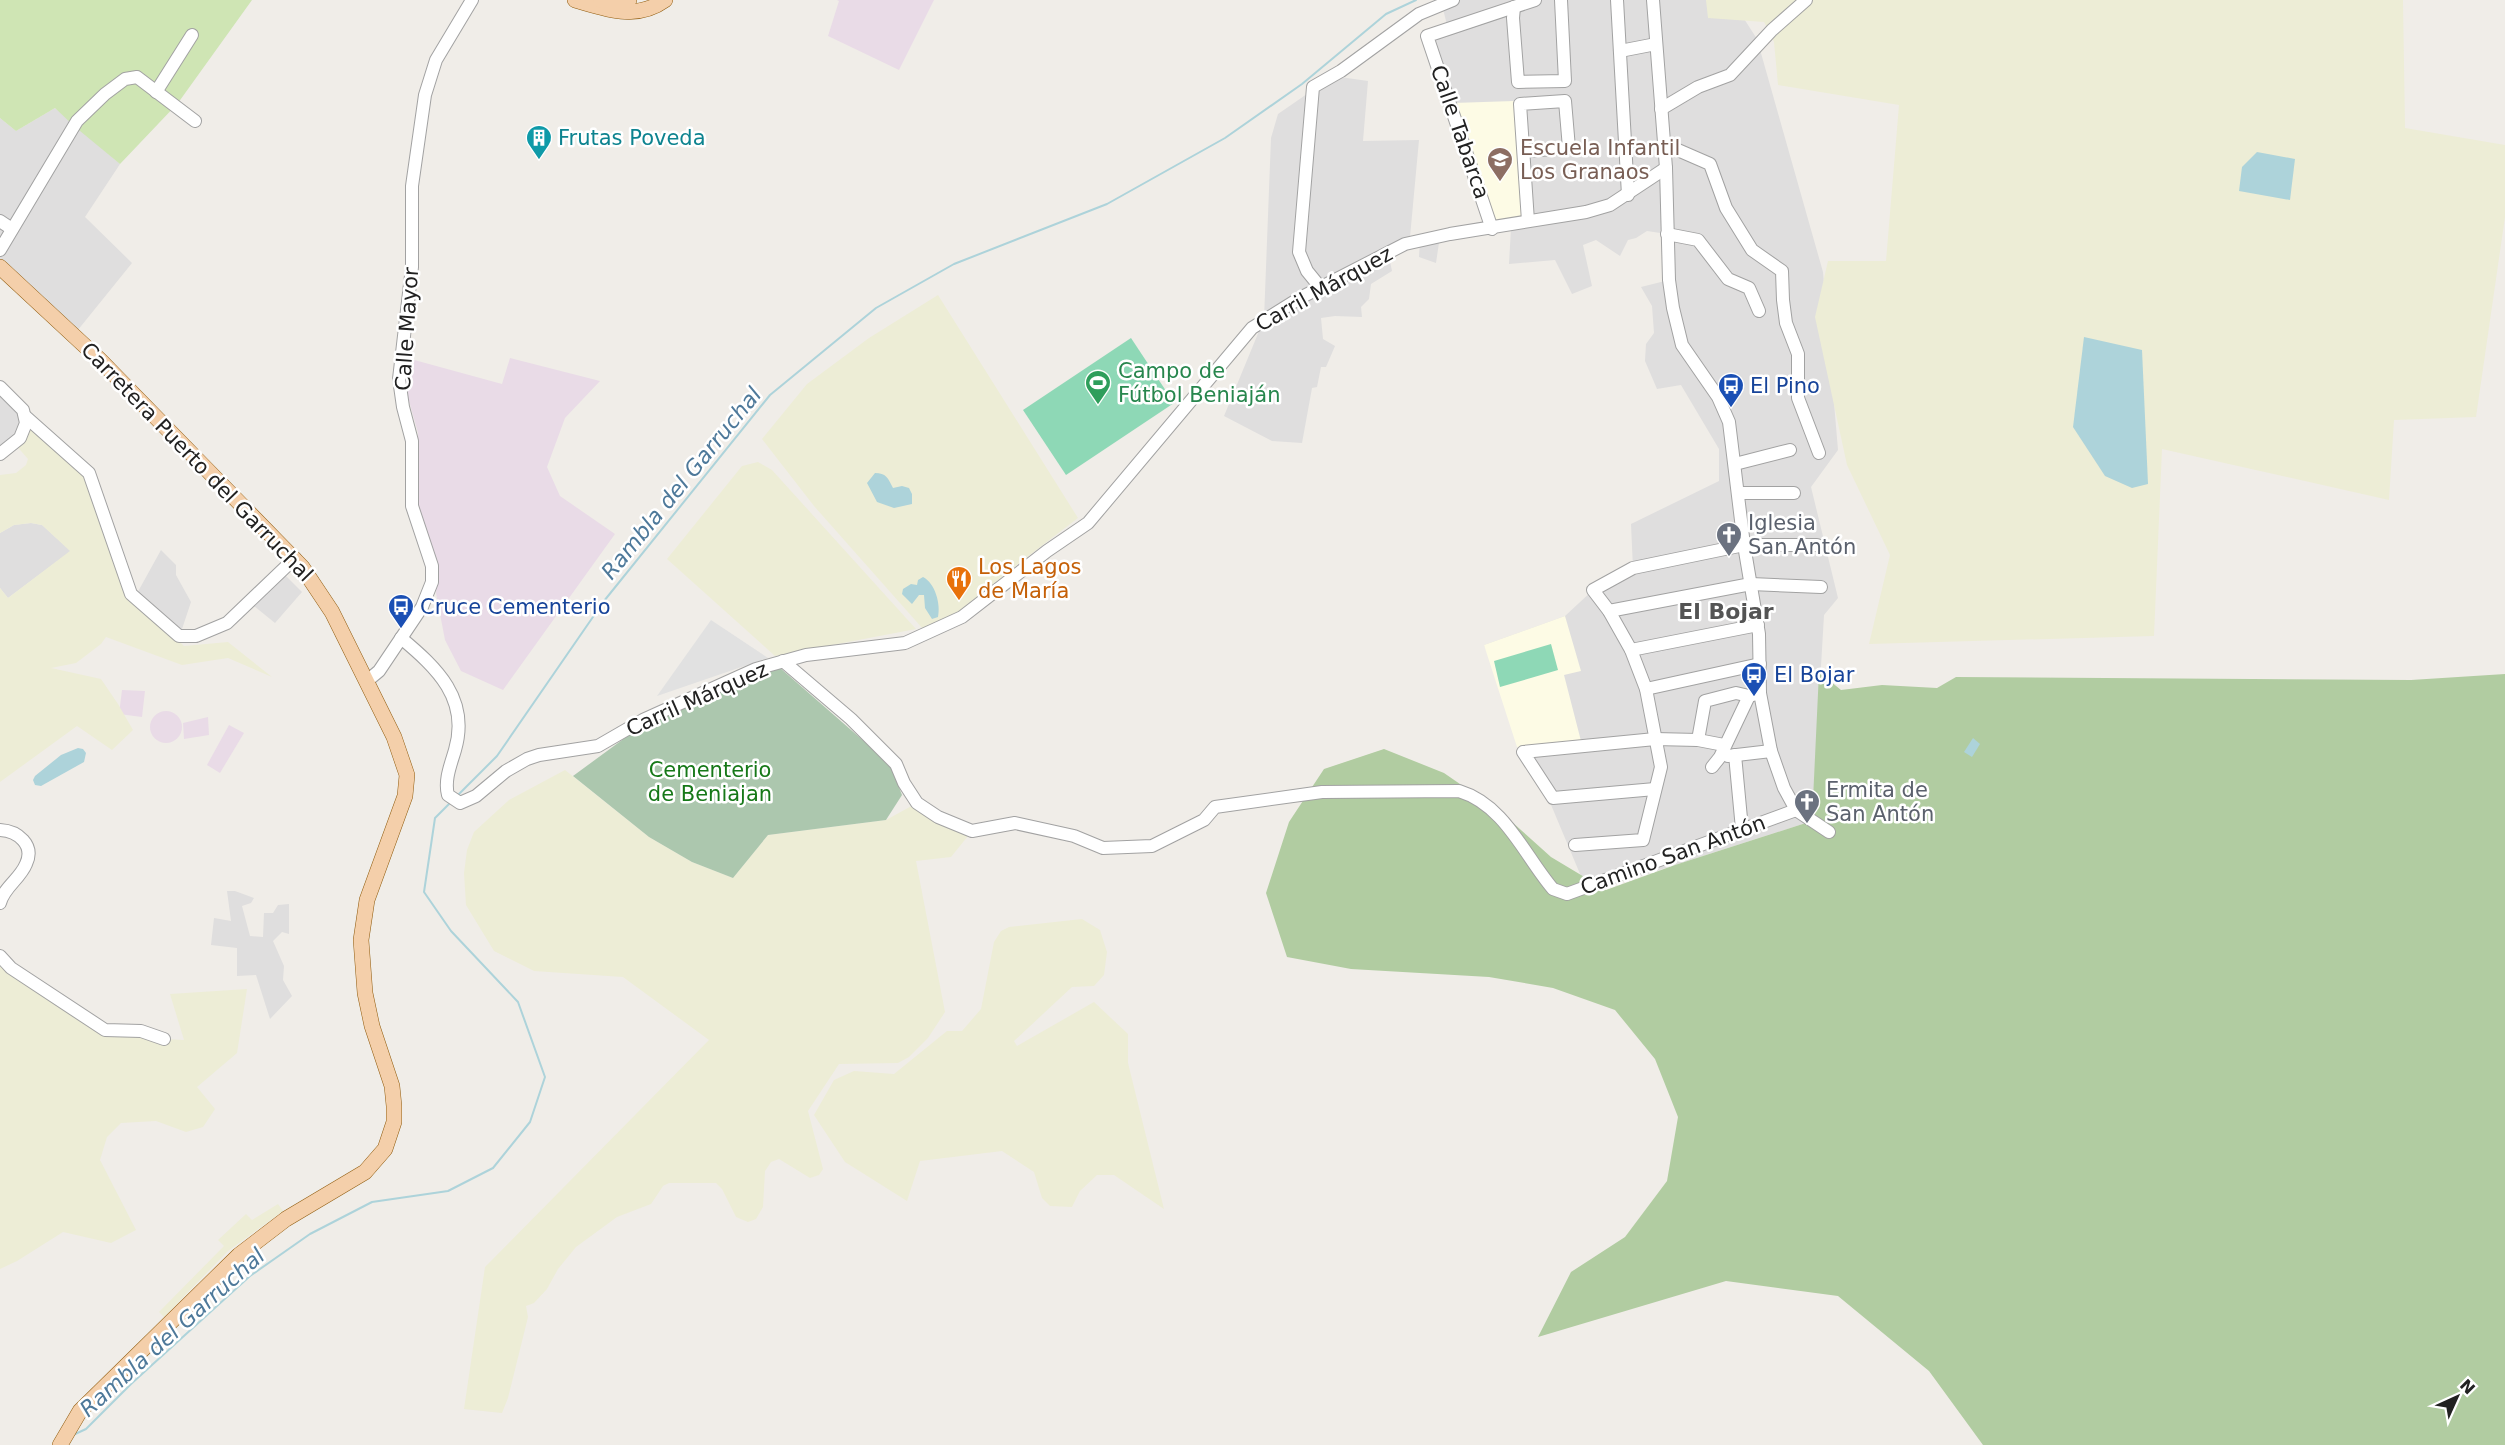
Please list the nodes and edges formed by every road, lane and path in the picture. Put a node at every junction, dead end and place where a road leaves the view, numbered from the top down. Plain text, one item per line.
1 (472, 0) edge
2 (575, 0) edge
3 (601, 0) edge
4 (629, 0) edge
5 (665, 0) edge
6 (1453, 0) edge
7 (1535, 0) edge
8 (1561, 0) edge
9 (1617, 0) edge
10 (1653, 0) edge
11 (1806, 0) edge
12 (1514, 7) junction
13 (192, 34) dead end
14 (1656, 44) junction
15 (1620, 51) junction
16 (156, 92) junction
17 (1661, 109) junction
18 (195, 121) dead end
19 (1664, 144) junction
20 (1524, 151) junction
21 (1666, 168) junction
22 (1629, 195) junction
23 (0, 221) edge
24 (1528, 221) junction
25 (1492, 229) junction
26 (12, 230) junction
27 (1667, 234) junction
28 (0, 250) edge
29 (0, 267) edge
30 (1320, 287) junction
31 (1759, 311) dead end
32 (0, 387) edge
33 (26, 417) junction
34 (1790, 450) dead end
35 (1819, 453) dead end
36 (0, 454) edge
37 (1735, 464) junction
38 (1738, 493) junction
39 (1794, 494) dead end
40 (1744, 544) junction
41 (1817, 545) dead end
42 (295, 558) junction
43 (1751, 584) junction
44 (1821, 587) dead end
45 (1609, 611) junction
46 (1758, 624) junction
47 (401, 638) junction
48 (1631, 650) junction
49 (783, 661) junction
50 (1760, 664) junction
51 (367, 681) junction
52 (1646, 689) junction
53 (1755, 694) junction
54 (1655, 739) junction
55 (1698, 740) junction
56 (1722, 751) junction
57 (1772, 751) junction
58 (1735, 755) junction
59 (1712, 768) dead end
60 (1655, 789) junction
61 (1796, 810) junction
62 (1742, 829) junction
63 (0, 830) edge
64 (1829, 832) dead end
65 (1575, 845) dead end
66 (0, 903) edge
67 (0, 956) edge
68 (164, 1039) dead end
69 (60, 1445) edge

1 - 47 street, Calle Mayor
2 - 5 main road
3 - 4 main road
6 - 30 street
7 - 12 street
8 - 12 street
9 - 15 street
10 - 14 street
11 - 17 street
12 - 25 street, Calle Tabarca
13 - 16 street
14 - 15 street
14 - 17 street
15 - 22 street
16 - 18 street
16 - 26 street
17 - 19 street
19 - 21 street
19 - 35 street
20 - 20 street
20 - 24 street
21 - 22 street, Carril Márquez
21 - 27 street
22 - 24 street, Carril Márquez
23 - 26 street
24 - 25 street, Carril Márquez
25 - 30 street, Carril Márquez
26 - 28 street
27 - 31 street
27 - 37 street
29 - 42 main road, Carretera Puerto del Garruchal
30 - 49 street, Carril Márquez
32 - 33 street
33 - 36 street
33 - 42 street
34 - 37 street
37 - 38 street
38 - 39 street
38 - 40 street
40 - 41 street
40 - 43 street
40 - 45 street
42 - 51 main road, Carretera Puerto del Garruchal
43 - 44 street
43 - 45 street
43 - 46 street
45 - 48 street
46 - 48 street
46 - 50 street
47 - 49 street, Carril Márquez
47 - 51 street, Calle Mayor
48 - 52 street
49 - 62 street, Camino San Antón
50 - 52 street
50 - 53 street
51 - 69 main road, Carretera Puerto del Garruchal
52 - 54 street
53 - 55 street
53 - 56 street
53 - 57 street
54 - 55 street
54 - 60 street
54 - 60 street
55 - 56 street
56 - 58 street
56 - 59 street
57 - 58 street
57 - 61 street
58 - 62 street
60 - 65 street
61 - 62 street, Camino San Antón
61 - 64 street
63 - 66 street
67 - 68 street

